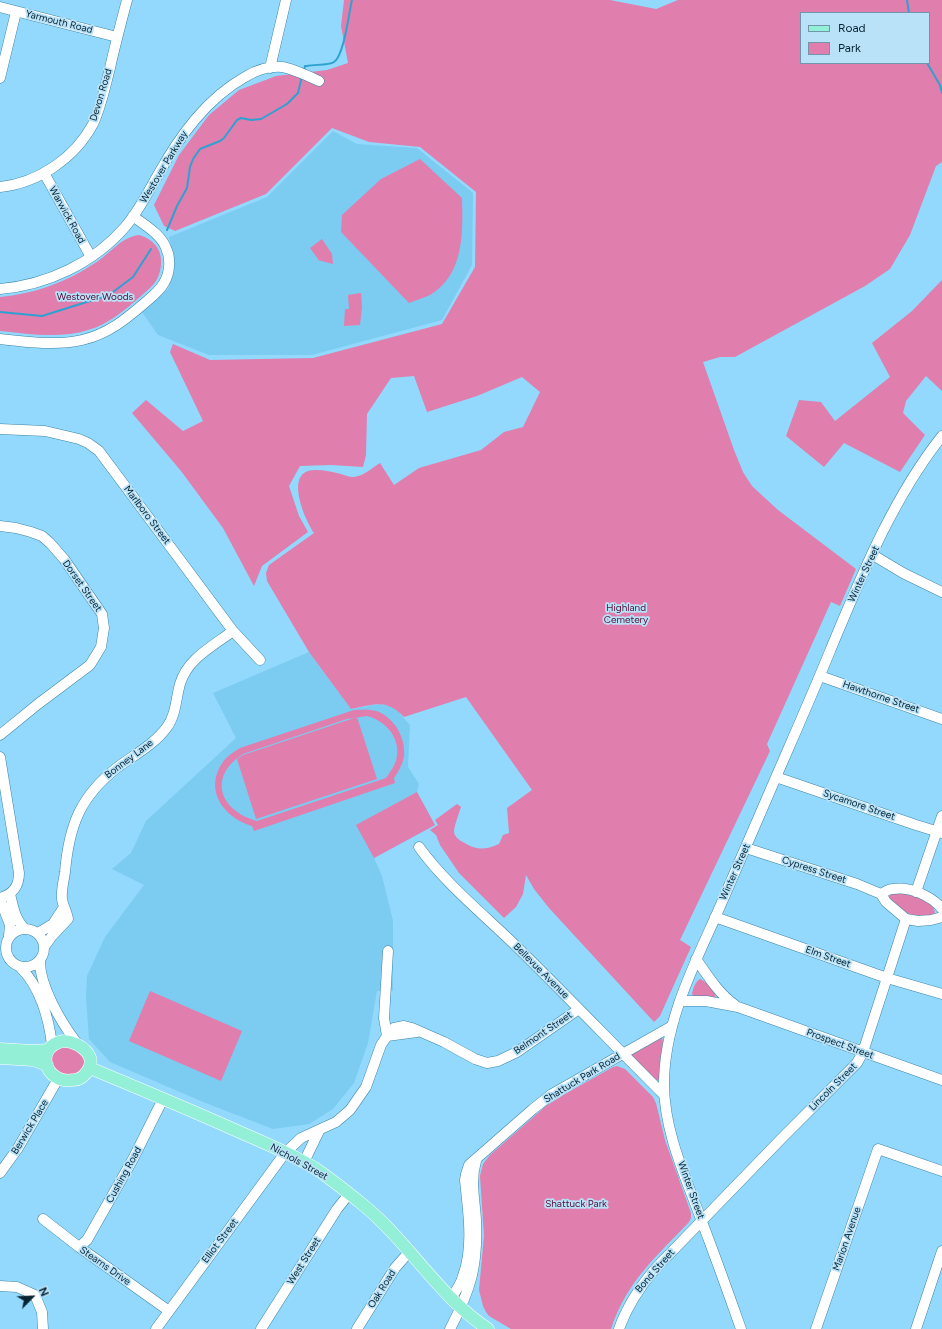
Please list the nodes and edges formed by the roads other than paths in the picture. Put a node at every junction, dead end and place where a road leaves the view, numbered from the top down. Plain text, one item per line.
1 (127, 0) edge
2 (286, 0) edge
3 (0, 7) edge
4 (16, 12) junction
5 (117, 37) junction
6 (270, 68) junction
7 (0, 78) edge
8 (316, 79) dead end
9 (44, 173) junction
10 (0, 187) edge
11 (134, 216) junction
12 (91, 257) junction
13 (0, 289) edge
14 (0, 339) edge
15 (0, 429) edge
16 (942, 436) edge
17 (0, 526) edge
18 (873, 554) junction
19 (942, 592) edge
20 (232, 631) junction
21 (260, 660) dead end
22 (820, 676) junction
23 (942, 719) edge
24 (0, 735) edge
25 (0, 757) edge
26 (776, 777) junction
27 (942, 816) edge
28 (939, 832) edge
29 (419, 846) dead end
30 (746, 848) junction
31 (916, 892) junction
32 (881, 894) junction
33 (4, 897) edge
34 (64, 908) junction
35 (942, 909) edge
36 (715, 917) junction
37 (942, 917) edge
38 (906, 918) junction
39 (25, 928) junction
40 (38, 933) junction
41 (9, 936) junction
42 (44, 947) junction
43 (3, 948) edge
44 (388, 951) dead end
45 (696, 959) junction
46 (5, 960) edge
47 (40, 960) junction
48 (20, 967) junction
49 (887, 978) junction
50 (942, 994) edge
51 (680, 1001) junction
52 (738, 1007) junction
53 (578, 1009) junction
54 (672, 1026) junction
55 (387, 1036) junction
56 (76, 1042) junction
57 (0, 1048) edge
58 (50, 1048) junction
59 (863, 1052) junction
60 (623, 1053) junction
61 (0, 1058) edge
62 (46, 1065) junction
63 (90, 1068) junction
64 (58, 1079) junction
65 (942, 1080) edge
66 (664, 1095) junction
67 (163, 1099) junction
68 (319, 1131) junction
69 (285, 1153) junction
70 (304, 1162) junction
71 (942, 1172) edge
72 (0, 1173) edge
73 (349, 1194) junction
74 (471, 1205) junction
75 (43, 1219) dead end
76 (702, 1220) junction
77 (78, 1246) junction
78 (410, 1251) junction
79 (942, 1251) edge
80 (0, 1286) edge
81 (451, 1298) junction
82 (461, 1307) junction
83 (169, 1311) junction
84 (43, 1329) edge
85 (156, 1329) edge
86 (261, 1329) edge
87 (357, 1329) edge
88 (450, 1329) edge
89 (488, 1329) edge
90 (619, 1329) edge
91 (741, 1329) edge
92 (816, 1329) edge
93 (916, 1329) edge

1 - 5 street, Devon Road
2 - 6 street
3 - 4 street, Yarmouth Road
4 - 5 street, Yarmouth Road
4 - 7 street
5 - 9 street, Devon Road
6 - 8 street, Westover Parkway
6 - 11 street, Westover Parkway
9 - 10 street, Devon Road
9 - 12 street, Warwick Road
11 - 12 street, Westover Parkway
11 - 14 street
12 - 13 street, Westover Parkway
15 - 20 street, Marlboro Street
16 - 18 street, Winter Street
17 - 24 street, Dorset Street
18 - 19 street
18 - 22 street, Winter Street
20 - 21 street, Marlboro Street
20 - 34 street, Bonney Lane
22 - 23 street, Hawthorne Street
22 - 26 street, Winter Street
25 - 33 street
26 - 28 street, Sycamore Street
26 - 30 street, Winter Street
27 - 28 street
28 - 31 street
29 - 53 street, Bellevue Avenue
30 - 32 street, Cypress Street
30 - 36 street, Winter Street
31 - 32 street
31 - 35 street
32 - 38 street, Cypress Street
33 - 39 street
33 - 41 street
34 - 40 street
34 - 42 street, Bonney Lane
36 - 45 street, Winter Street
36 - 49 street, Elm Street
37 - 38 street
38 - 49 street, Lincoln Street
39 - 40 street
39 - 41 street
40 - 42 street
41 - 43 street
42 - 47 street
43 - 46 street
44 - 55 street
45 - 51 street, Winter Street
45 - 52 street, Prospect Street
46 - 48 street
47 - 48 street
47 - 56 street
48 - 58 street
49 - 50 street, Elm Street
49 - 59 street, Lincoln Street
51 - 52 street, Prospect Street
51 - 54 street, Winter Street
52 - 59 street, Prospect Street
53 - 55 street, Belmont Street
53 - 60 street, Bellevue Avenue
54 - 60 street, Shattuck Park Road
54 - 66 street, Winter Street
55 - 68 street, Elliot Street
56 - 58 main road
56 - 63 main road
57 - 58 main road
58 - 62 main road
59 - 65 street, Prospect Street
59 - 76 street, Lincoln Street
60 - 66 street, Bellevue Avenue
60 - 74 street, Shattuck Park Road
61 - 62 main road
62 - 64 main road
63 - 64 main road
63 - 67 main road, Nichols Street
64 - 72 street, Berwick Place
66 - 76 street, Winter Street
67 - 69 main road, Nichols Street
67 - 77 street, Cushing Road
68 - 69 street, Elliot Street
68 - 70 street
69 - 70 main road, Nichols Street
69 - 83 street, Elliot Street
70 - 73 main road, Nichols Street
71 - 92 street, Marion Avenue
73 - 78 main road, Nichols Street
73 - 86 street, West Street
74 - 81 street, Shattuck Park Road
74 - 82 street, Shattuck Park Road
75 - 77 street, Stearns Drive
76 - 90 street, Bond Street
76 - 91 street, Winter Street
77 - 83 street, Stearns Drive
78 - 81 main road, Nichols Street
78 - 87 street, Oak Road
79 - 93 street
80 - 84 street
81 - 82 main road, Nichols Street
82 - 88 street, Shattuck Park Road
82 - 89 main road, Nichols Street
83 - 85 street, Elliot Street

